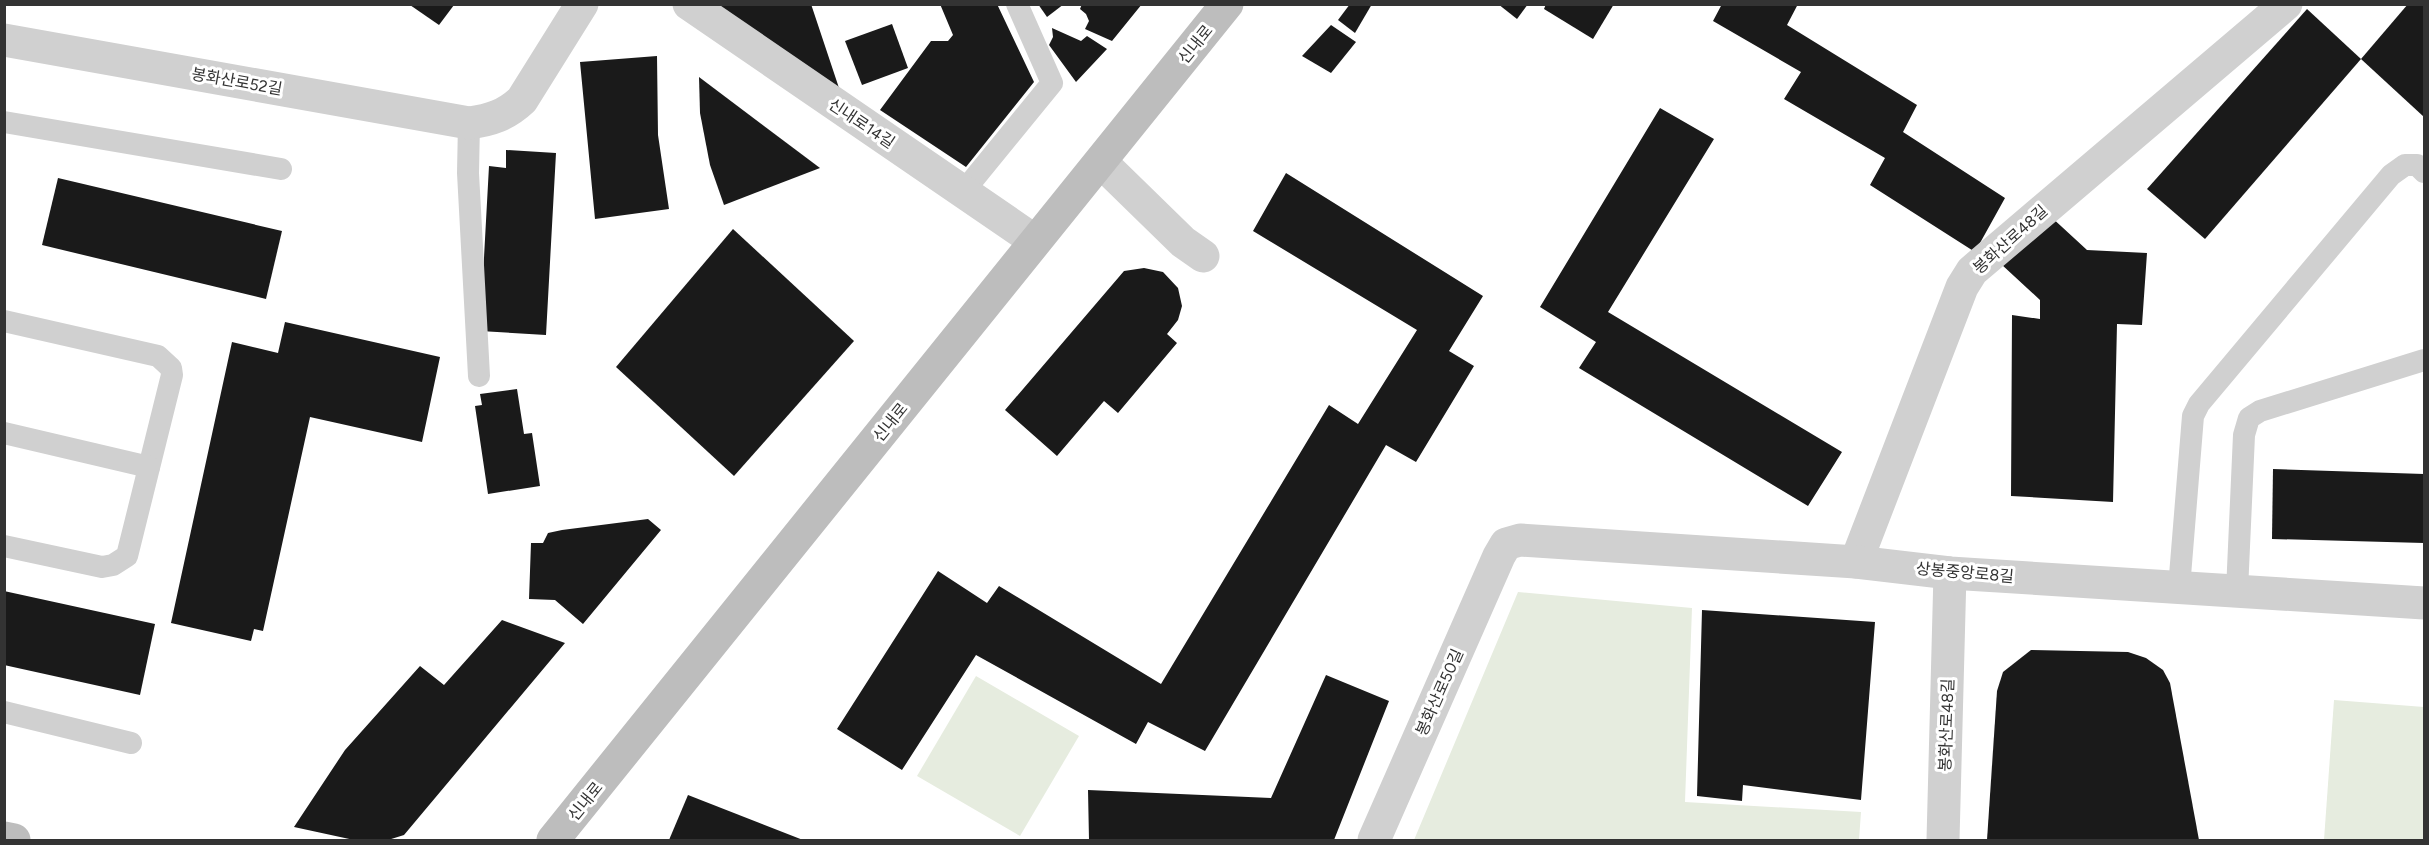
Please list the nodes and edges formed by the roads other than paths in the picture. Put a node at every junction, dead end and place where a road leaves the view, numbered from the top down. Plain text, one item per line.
1 (582, 4) edge
2 (689, 4) edge
3 (1017, 4) edge
4 (1227, 4) edge
5 (2286, 4) edge
6 (4, 40) edge
7 (4, 122) edge
8 (469, 123) junction
9 (1101, 162) junction
10 (281, 169) dead end
11 (2424, 171) edge
12 (963, 192) junction
13 (1035, 241) junction
14 (1203, 256) dead end
15 (4, 321) edge
16 (2424, 360) edge
17 (479, 376) dead end
18 (4, 434) edge
19 (149, 467) junction
20 (1506, 544) joint
21 (4, 546) edge
22 (1856, 562) junction
23 (1950, 573) junction
24 (2179, 588) junction
25 (2236, 591) junction
26 (2424, 603) edge
27 (4, 712) edge
28 (131, 743) dead end
29 (4, 838) edge
30 (14, 840) edge
31 (553, 840) edge
32 (1374, 840) edge
33 (1943, 840) edge

1 - 8 street, 봉화산로52길
2 - 12 street, 신내로14길
3 - 12 lane
4 - 9 main road, 신내로
5 - 22 street, 봉화산로48길
6 - 8 street, 봉화산로52길
7 - 10 lane
8 - 17 lane
9 - 13 main road, 신내로
9 - 14 street
11 - 24 lane
12 - 13 street, 신내로14길
13 - 31 main road, 신내로
15 - 19 lane
16 - 25 lane
18 - 19 lane
19 - 21 lane
20 - 22 street, 상봉중앙로8길
20 - 32 street, 봉화산로50길
22 - 23 street, 상봉중앙로8길
23 - 24 street, 상봉중앙로8길
23 - 33 street, 봉화산로48길
24 - 25 street, 상봉중앙로8길
25 - 26 street, 상봉중앙로8길
27 - 28 lane
29 - 30 main road

